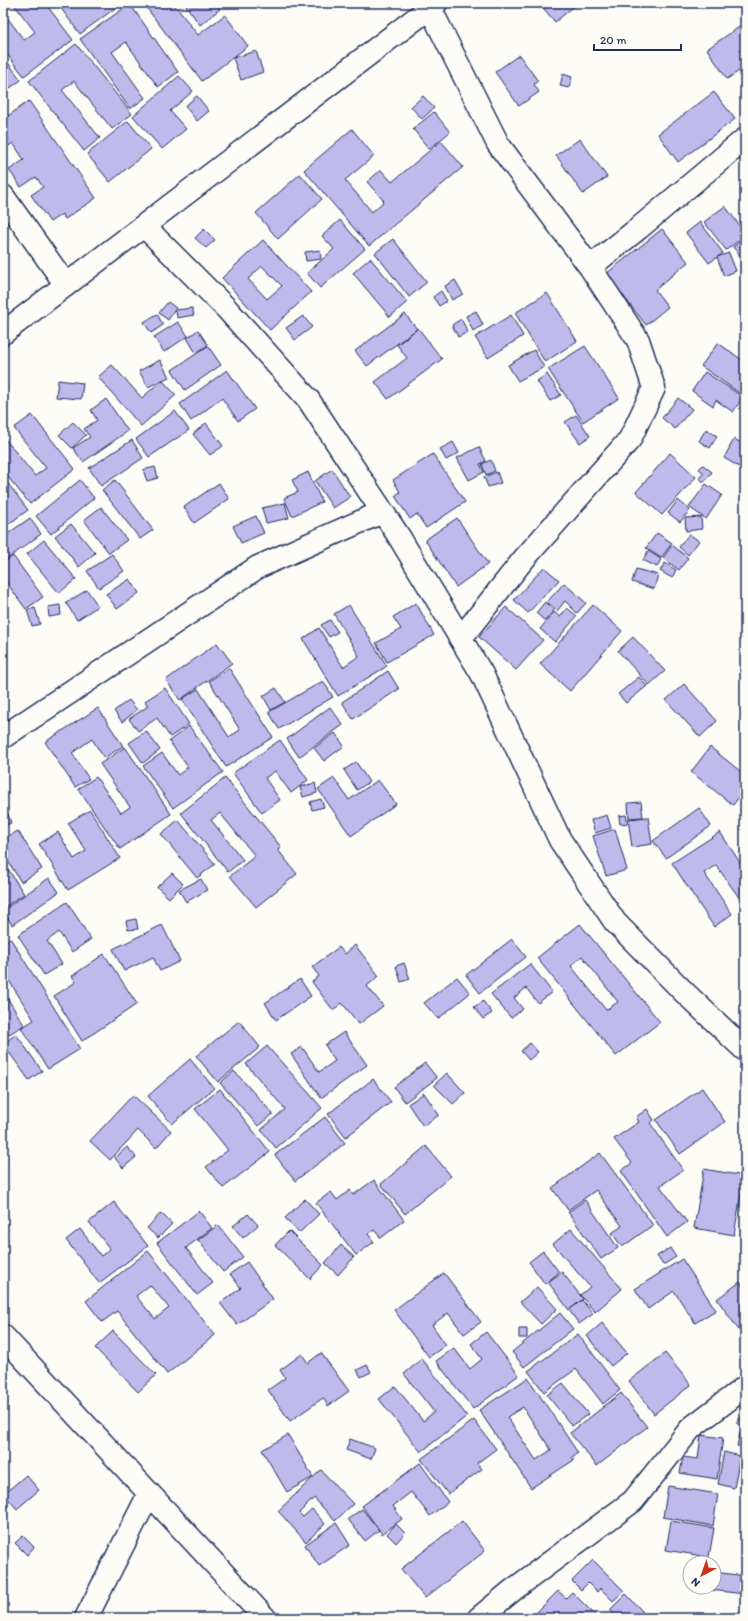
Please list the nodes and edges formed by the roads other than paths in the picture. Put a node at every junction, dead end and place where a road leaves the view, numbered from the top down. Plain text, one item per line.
1 (433, 5) edge
2 (745, 139) edge
3 (3, 196) edge
4 (144, 226) junction
5 (590, 267) junction
6 (66, 285) junction
7 (3, 333) edge
8 (382, 512) junction
9 (461, 638) junction
10 (3, 737) edge
11 (745, 1050) edge
12 (3, 1336) edge
13 (745, 1387) edge
14 (149, 1494) junction
15 (86, 1618) edge
16 (265, 1618) edge
17 (479, 1618) edge

1 - 4 street
1 - 5 street
2 - 5 street
3 - 6 street
4 - 6 street
4 - 8 street
5 - 9 street
6 - 7 street
8 - 9 street
8 - 10 street
9 - 11 street
12 - 14 street
13 - 17 street
14 - 15 street
14 - 16 street

